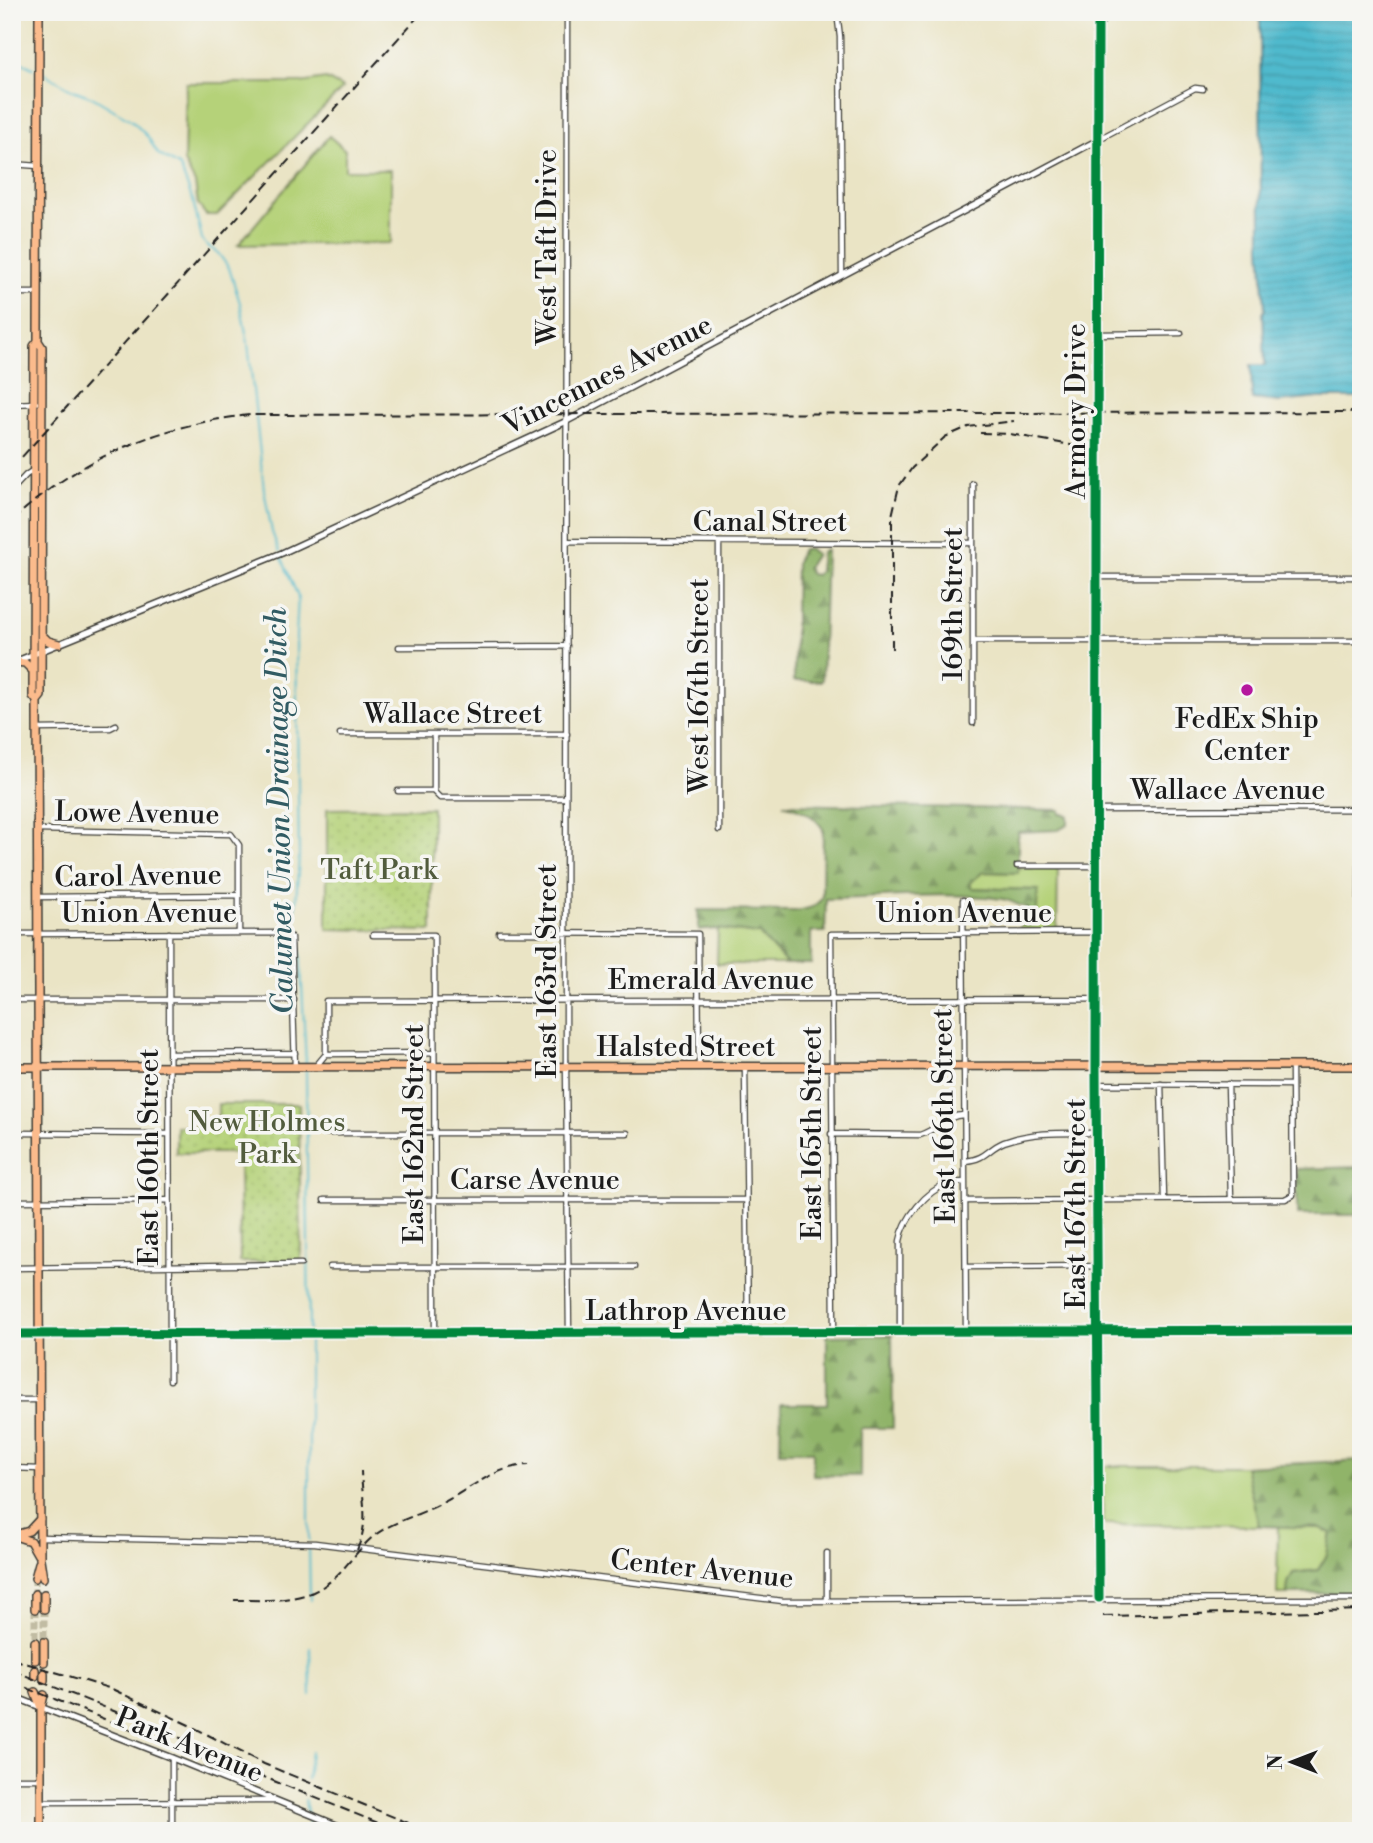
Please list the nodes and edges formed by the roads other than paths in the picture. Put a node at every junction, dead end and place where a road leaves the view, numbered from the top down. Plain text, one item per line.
1 (39, 12) edge
2 (567, 12) edge
3 (837, 12) edge
4 (1098, 12) edge
5 (1106, 12) edge
6 (1098, 30) junction
7 (1203, 89) dead end
8 (1098, 140) junction
9 (12, 164) edge
10 (39, 166) junction
11 (842, 274) junction
12 (12, 293) edge
13 (38, 293) junction
14 (1181, 333) dead end
15 (1098, 334) junction
16 (37, 402) junction
17 (12, 404) edge
18 (567, 421) junction
19 (33, 471) junction
20 (42, 471) junction
21 (973, 484) dead end
22 (12, 490) edge
23 (567, 541) junction
24 (719, 542) junction
25 (973, 543) junction
26 (1097, 577) junction
27 (1360, 579) edge
28 (566, 608) joint
29 (1361, 629) edge
30 (41, 633) junction
31 (973, 641) junction
32 (1097, 641) junction
33 (1361, 641) edge
34 (59, 643) junction
35 (566, 646) junction
36 (399, 647) dead end
37 (1361, 648) edge
38 (37, 653) junction
39 (13, 663) edge
40 (33, 671) junction
41 (37, 701) junction
42 (973, 723) dead end
43 (116, 725) dead end
44 (37, 729) junction
45 (340, 734) dead end
46 (434, 734) junction
47 (566, 734) junction
48 (398, 791) dead end
49 (434, 791) junction
50 (566, 798) junction
51 (1359, 809) junction
52 (1097, 810) junction
53 (37, 830) junction
54 (719, 830) dead end
55 (1017, 866) dead end
56 (1097, 866) junction
57 (239, 895) junction
58 (37, 898) junction
59 (963, 900) dead end
60 (963, 932) junction
61 (1097, 932) junction
62 (169, 933) junction
63 (239, 933) junction
64 (499, 933) dead end
65 (566, 933) junction
66 (12, 934) edge
67 (37, 934) junction
68 (831, 934) joint
69 (373, 935) dead end
70 (1361, 951) edge
71 (1097, 999) junction
72 (12, 1000) edge
73 (37, 1000) junction
74 (169, 1000) junction
75 (294, 1000) junction
76 (434, 1000) junction
77 (566, 1000) junction
78 (698, 1000) junction
79 (831, 1000) junction
80 (963, 1000) junction
81 (295, 1053) junction
82 (434, 1053) junction
83 (169, 1054) junction
84 (326, 1054) junction
85 (964, 1066) junction
86 (1096, 1066) junction
87 (1292, 1066) junction
88 (1361, 1066) edge
89 (12, 1067) edge
90 (37, 1067) junction
91 (295, 1067) junction
92 (314, 1067) junction
93 (337, 1067) junction
94 (434, 1067) junction
95 (566, 1067) junction
96 (699, 1067) junction
97 (745, 1067) junction
98 (831, 1067) junction
99 (169, 1068) junction
100 (1097, 1084) junction
101 (1161, 1084) junction
102 (1228, 1084) junction
103 (1292, 1084) junction
104 (964, 1115) junction
105 (12, 1133) edge
106 (325, 1133) dead end
107 (434, 1133) junction
108 (567, 1133) junction
109 (627, 1133) dead end
110 (1097, 1133) junction
111 (38, 1134) junction
112 (169, 1134) junction
113 (831, 1134) junction
114 (965, 1161) junction
115 (965, 1182) junction
116 (1098, 1199) junction
117 (1164, 1199) junction
118 (1231, 1199) junction
119 (170, 1200) junction
120 (324, 1200) dead end
121 (435, 1200) junction
122 (568, 1200) junction
123 (746, 1200) junction
124 (12, 1201) edge
125 (39, 1201) junction
126 (965, 1201) junction
127 (301, 1264) dead end
128 (170, 1266) junction
129 (1098, 1266) junction
130 (330, 1267) dead end
131 (435, 1267) junction
132 (568, 1267) junction
133 (634, 1267) dead end
134 (966, 1267) junction
135 (12, 1268) edge
136 (39, 1268) junction
137 (901, 1331) junction
138 (966, 1331) junction
139 (1361, 1331) edge
140 (834, 1332) junction
141 (170, 1333) junction
142 (435, 1333) junction
143 (569, 1333) junction
144 (748, 1333) junction
145 (1098, 1333) junction
146 (12, 1334) edge
147 (40, 1334) junction
148 (170, 1380) dead end
149 (40, 1400) junction
150 (12, 1401) edge
151 (12, 1468) edge
152 (40, 1469) junction
153 (40, 1519) junction
154 (13, 1536) edge
155 (40, 1537) junction
156 (827, 1553) dead end
157 (40, 1559) junction
158 (35, 1578) tunnel mouth
159 (44, 1578) tunnel mouth
160 (39, 1594) tunnel mouth
161 (1099, 1598) junction
162 (1361, 1599) edge
163 (827, 1600) junction
164 (39, 1609) tunnel mouth
165 (39, 1642) tunnel mouth
166 (39, 1661) dead end
167 (35, 1692) dead end
168 (44, 1695) dead end
169 (12, 1696) edge
170 (41, 1708) junction
171 (172, 1758) junction
172 (12, 1779) edge
173 (41, 1779) junction
174 (276, 1801) junction
175 (41, 1802) junction
176 (172, 1802) junction
177 (41, 1831) edge
178 (173, 1831) edge
179 (351, 1831) edge

1 - 10 main road
2 - 18 street, West Taft Drive
3 - 11 street
4 - 6 street, Armory Drive
5 - 6 street
6 - 8 street, Armory Drive
7 - 8 street, Vincennes Avenue
8 - 11 street, Vincennes Avenue
8 - 15 street, Armory Drive
9 - 10 street
10 - 13 main road
11 - 18 street, Vincennes Avenue
12 - 13 street
13 - 16 main road
14 - 15 street
15 - 26 street, Armory Drive
16 - 17 street
16 - 19 main road
16 - 20 main road
18 - 23 street, West Taft Drive
18 - 34 street, Vincennes Avenue
19 - 20 main road
19 - 22 street
19 - 38 main road
20 - 30 main road
21 - 25 street, 169th Street
23 - 24 street, Canal Street
23 - 28 street, West Taft Drive
24 - 25 street, Canal Street
24 - 54 street, West 167th Street
25 - 31 street, 169th Street
26 - 27 street
26 - 32 street, Armory Drive
27 - 29 street
28 - 35 street, East 163rd Street
30 - 34 main road
30 - 38 main road
31 - 32 street
31 - 42 street, 169th Street
32 - 33 street
32 - 52 street, Armory Drive
34 - 38 street, Vincennes Avenue
35 - 36 street
35 - 47 street, East 163rd Street
37 - 51 street
38 - 39 street, Vincennes Avenue
38 - 40 main road
38 - 41 main road
39 - 40 main road
40 - 41 main road
41 - 44 main road
43 - 44 street
44 - 53 main road
45 - 46 street, Wallace Street
46 - 47 street, Wallace Street
46 - 49 street
47 - 50 street, East 163rd Street
48 - 49 street
49 - 50 street
50 - 65 street, East 163rd Street
51 - 52 street, Wallace Avenue
51 - 70 street
52 - 56 street, East 167th Street
53 - 57 street, Lowe Avenue
53 - 58 main road
55 - 56 street
56 - 61 street, East 167th Street
57 - 58 street, Carol Avenue
57 - 63 street
58 - 67 main road
59 - 60 street, East 166th Street
60 - 61 street, Union Avenue
60 - 68 street, Union Avenue
60 - 80 street, East 166th Street
61 - 71 street, East 167th Street
62 - 63 street, Union Avenue
62 - 67 street, Union Avenue
62 - 74 street, East 160th Street
63 - 75 street, Union Avenue
64 - 65 street
65 - 77 street, East 163rd Street
65 - 78 street
66 - 67 street, Union Avenue
67 - 73 main road
68 - 79 street, East 165th Street
69 - 76 street, East 162nd Street
71 - 80 street, Emerald Avenue
71 - 86 street, East 167th Street
72 - 73 street
73 - 74 street
73 - 90 main road
74 - 75 street
74 - 83 street, East 160th Street
75 - 81 street
76 - 77 street, Emerald Avenue
76 - 82 street, East 162nd Street
76 - 84 street, Emerald Avenue
77 - 78 street, Emerald Avenue
77 - 95 street, East 163rd Street
78 - 79 street, Emerald Avenue
78 - 96 street
79 - 80 street, Emerald Avenue
79 - 98 street, East 165th Street
80 - 85 street, East 166th Street
81 - 83 street
81 - 91 street
82 - 84 street
82 - 94 street, East 162nd Street
83 - 99 street, East 160th Street
84 - 92 street
84 - 93 street
85 - 86 main road, Halsted Street
85 - 98 main road, Halsted Street
85 - 104 street, East 166th Street
86 - 87 main road, Halsted Street
86 - 100 street, East 167th Street
87 - 88 main road, Halsted Street
87 - 103 street
89 - 90 main road, Halsted Street
90 - 99 main road, Halsted Street
90 - 111 main road
91 - 92 main road, Halsted Street
91 - 99 main road, Halsted Street
92 - 93 main road, Halsted Street
93 - 94 main road, Halsted Street
94 - 95 main road, Halsted Street
94 - 107 street, East 162nd Street
95 - 96 main road, Halsted Street
95 - 108 street, East 163rd Street
96 - 97 main road, Halsted Street
97 - 98 main road, Halsted Street
97 - 123 street
98 - 113 street, East 165th Street
99 - 112 street, East 160th Street
100 - 101 street
100 - 110 street, East 167th Street
101 - 102 street
101 - 117 street
102 - 103 street
102 - 118 street
103 - 118 street
104 - 113 street
104 - 114 street, East 166th Street
105 - 111 street
106 - 107 street
107 - 108 street
107 - 121 street, East 162nd Street
108 - 109 street
108 - 122 street, East 163rd Street
110 - 114 street
110 - 116 street, East 167th Street
111 - 112 street
111 - 125 main road
112 - 119 street, East 160th Street
113 - 140 street, East 165th Street
114 - 115 street, East 166th Street
115 - 126 street, East 166th Street
115 - 137 street
116 - 117 street
116 - 126 street
116 - 129 street, East 167th Street
117 - 118 street
119 - 125 street
119 - 128 street, East 160th Street
120 - 121 street, Carse Avenue
121 - 122 street, Carse Avenue
121 - 131 street, East 162nd Street
122 - 123 street, Carse Avenue
122 - 132 street, East 163rd Street
123 - 144 street
124 - 125 street
125 - 136 main road
126 - 134 street, East 166th Street
127 - 128 street
128 - 136 street
128 - 141 street, East 160th Street
129 - 134 street
129 - 145 street, East 167th Street
130 - 131 street
131 - 132 street
131 - 142 street, East 162nd Street
132 - 133 street
132 - 143 street, East 163rd Street
134 - 138 street, East 166th Street
135 - 136 street
136 - 147 main road
137 - 138 street, Lathrop Avenue
137 - 140 street, Lathrop Avenue
138 - 145 street, Lathrop Avenue
139 - 145 street, Lathrop Avenue
140 - 144 street, Lathrop Avenue
141 - 142 street, Lathrop Avenue
141 - 147 street, Lathrop Avenue
141 - 148 street, East 160th Street
142 - 143 street, Lathrop Avenue
143 - 144 street, Lathrop Avenue
145 - 161 street, East 167th Street
146 - 147 street, Lathrop Avenue
147 - 149 main road
149 - 150 street
149 - 152 main road
151 - 152 street
152 - 153 main road
153 - 154 main road
153 - 155 main road
154 - 157 main road
155 - 157 main road
155 - 163 street, Center Avenue
156 - 163 street
157 - 158 main road
157 - 159 main road
160 - 164 main road
161 - 162 street, Center Avenue
161 - 163 street, Center Avenue
165 - 166 main road
167 - 170 main road
168 - 170 main road
169 - 170 street, Park Avenue
170 - 171 street, Park Avenue
170 - 173 main road
171 - 174 street, Park Avenue
171 - 176 street
172 - 173 street
173 - 175 main road
174 - 176 street
174 - 179 street, Park Avenue
175 - 176 street
175 - 177 main road
176 - 178 street

